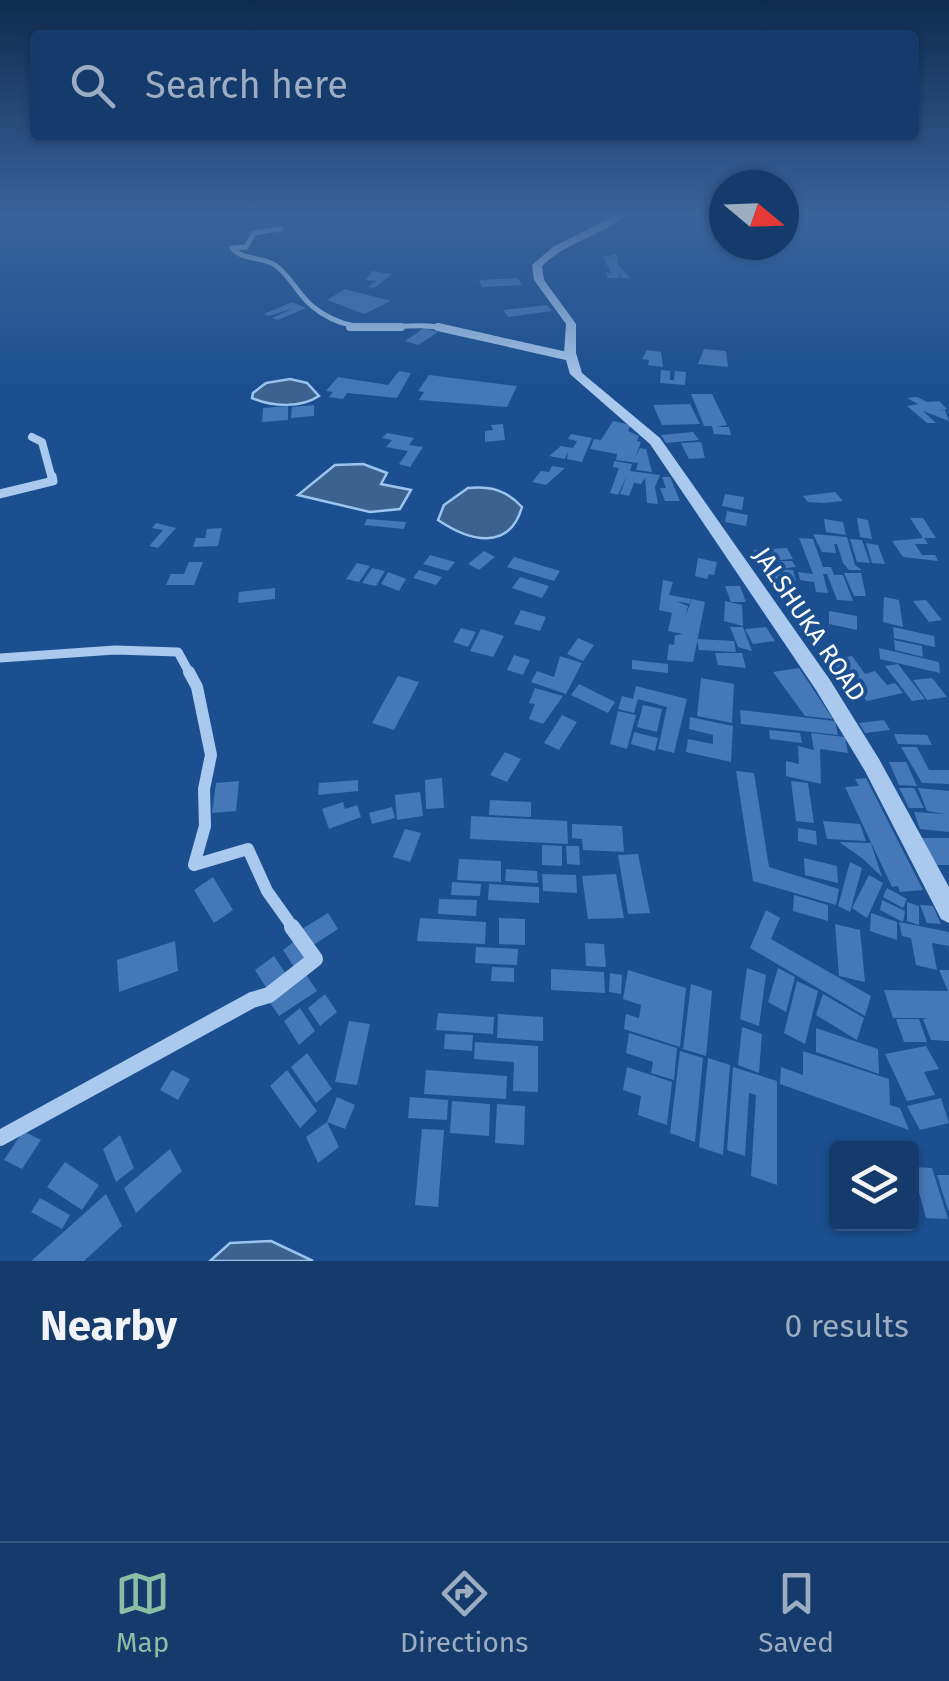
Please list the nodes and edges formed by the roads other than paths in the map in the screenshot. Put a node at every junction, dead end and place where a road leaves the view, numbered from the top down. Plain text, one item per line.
1 (281, 272) edge
2 (538, 272) edge
3 (571, 356) junction
4 (32, 437) dead end
5 (0, 494) edge
6 (0, 658) edge
7 (949, 911) edge
8 (0, 1138) edge

1 - 3 street
2 - 3 street
3 - 7 street, JALSHUKA ROAD
4 - 5 street
6 - 8 street

